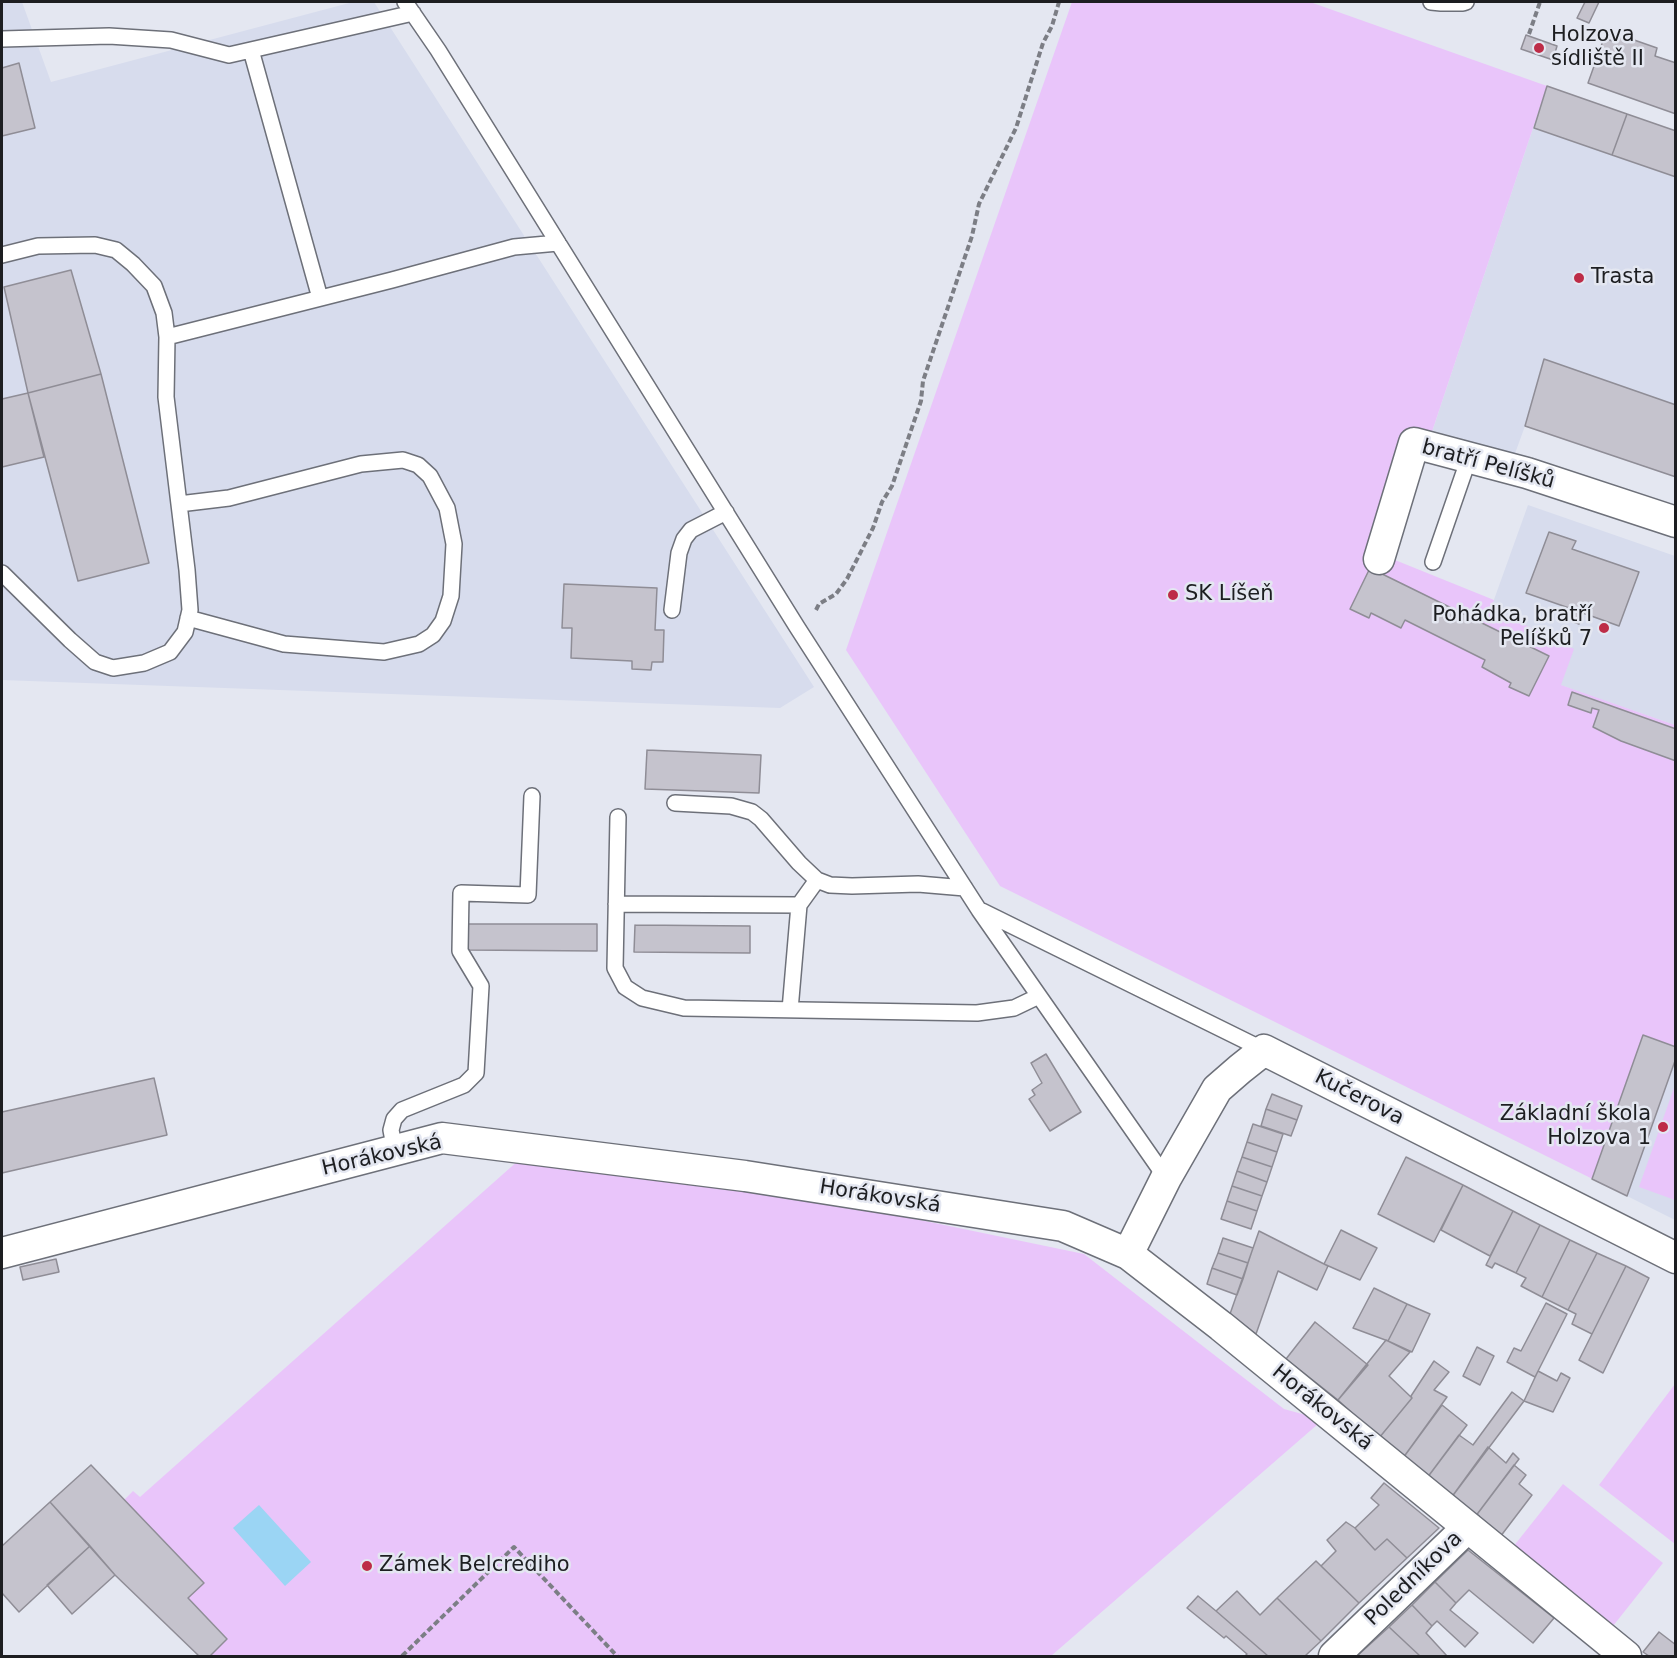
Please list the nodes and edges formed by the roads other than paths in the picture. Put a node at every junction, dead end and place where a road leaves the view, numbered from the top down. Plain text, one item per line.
1 (1431, 2) edge
2 (1466, 2) edge
3 (409, 7) edge
4 (2, 39) edge
5 (251, 50) junction
6 (558, 243) junction
7 (2, 255) edge
8 (320, 298) junction
9 (167, 337) junction
10 (1468, 458) junction
11 (179, 504) junction
12 (726, 512) junction
13 (1676, 522) edge
14 (1379, 560) dead end
15 (1433, 562) dead end
16 (2, 573) edge
17 (672, 610) dead end
18 (188, 618) junction
19 (532, 796) dead end
20 (675, 803) dead end
21 (618, 817) dead end
22 (817, 880) junction
23 (965, 888) junction
24 (616, 904) junction
25 (799, 905) junction
26 (979, 910) junction
27 (1039, 996) junction
28 (790, 1010) junction
29 (1264, 1050) junction
30 (395, 1151) junction
31 (1166, 1178) junction
32 (2, 1253) edge
33 (1128, 1254) junction
34 (1676, 1258) edge
35 (1468, 1527) junction
36 (1334, 1656) edge
37 (1626, 1656) edge

1 - 2 lane
3 - 5 lane
3 - 6 lane
4 - 5 lane
5 - 8 lane
6 - 8 lane
6 - 12 lane
7 - 9 lane
8 - 9 lane
9 - 11 lane
10 - 13 street, bratří Pelíšků
10 - 14 street, bratří Pelíšků
10 - 15 lane
11 - 18 lane
11 - 18 lane
12 - 17 lane
12 - 23 lane
16 - 18 lane
19 - 30 lane
20 - 22 lane
21 - 24 lane
22 - 23 lane
22 - 25 lane
23 - 26 lane
24 - 25 lane
24 - 28 lane
25 - 28 lane
26 - 27 lane
26 - 29 lane
27 - 28 lane
27 - 31 lane
29 - 31 street
29 - 34 street, Kučerova
30 - 32 street, Horákovská
30 - 33 street, Horákovská
31 - 33 street
33 - 35 street, Horákovská
35 - 36 street, Poledníkova
35 - 37 street, Horákovská

